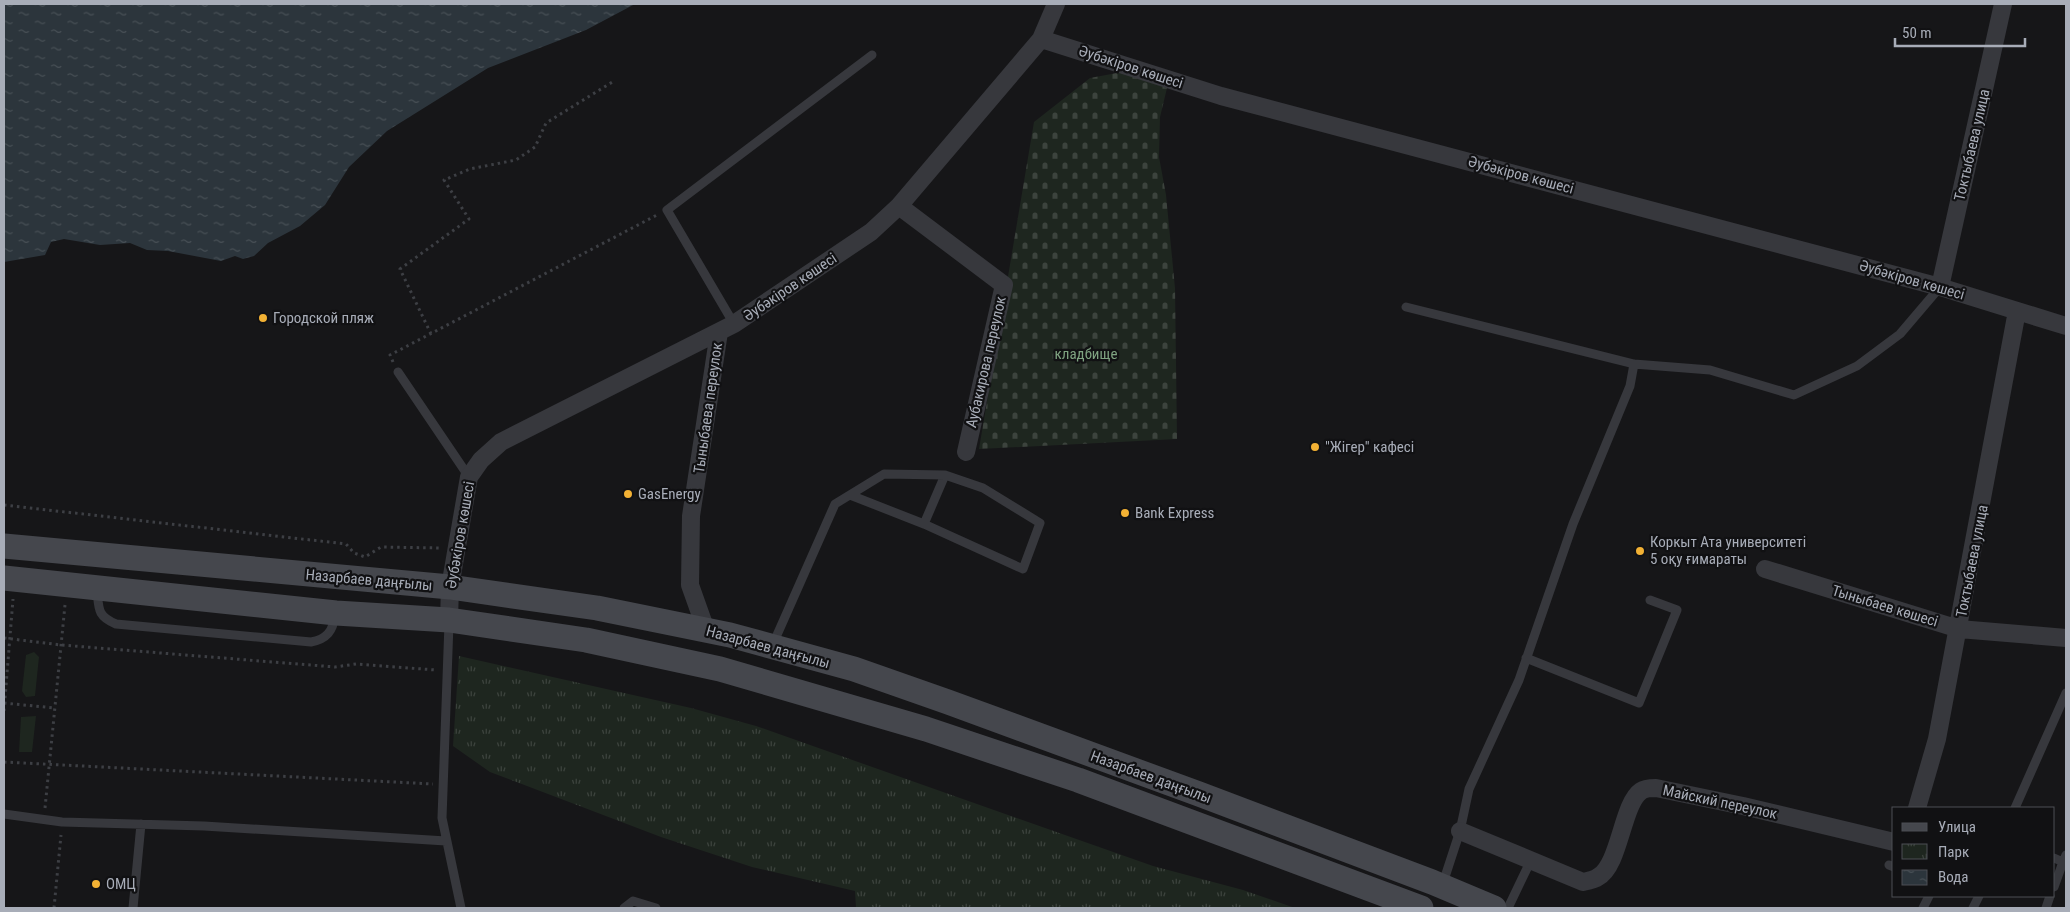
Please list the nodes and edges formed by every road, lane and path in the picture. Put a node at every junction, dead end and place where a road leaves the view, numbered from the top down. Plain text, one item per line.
1 (1056, 4) edge
2 (2003, 4) edge
3 (1041, 39) junction
4 (872, 55) dead end
5 (614, 81) dead end
6 (899, 206) junction
7 (667, 210) junction
8 (1940, 287) junction
9 (1406, 307) dead end
10 (2017, 311) junction
11 (2066, 326) edge
12 (726, 328) junction
13 (431, 334) junction
14 (1634, 364) junction
15 (398, 372) joint
16 (966, 452) dead end
17 (944, 475) junction
18 (469, 477) junction
19 (850, 495) junction
20 (4, 506) edge
21 (924, 524) junction
22 (4, 546) edge
23 (457, 548) junction
24 (1765, 570) dead end
25 (9, 584) edge
26 (450, 587) junction
27 (96, 588) junction
28 (1650, 600) dead end
29 (65, 603) dead end
30 (336, 613) junction
31 (450, 620) junction
32 (1959, 629) junction
33 (706, 630) junction
34 (4, 638) edge
35 (2066, 638) edge
36 (10, 639) junction
37 (61, 645) junction
38 (772, 647) junction
39 (1526, 658) junction
40 (448, 671) junction
41 (5, 676) edge
42 (2066, 693) edge
43 (4, 703) edge
44 (55, 708) junction
45 (4, 711) edge
46 (4, 762) edge
47 (50, 765) junction
48 (443, 785) junction
49 (1917, 807) edge
50 (2015, 807) edge
51 (4, 814) edge
52 (44, 819) junction
53 (62, 822) junction
54 (141, 824) junction
55 (1460, 831) junction
56 (446, 841) junction
57 (1892, 842) edge
58 (1531, 860) junction
59 (2065, 860) edge
60 (1437, 885) junction
61 (2055, 885) edge
62 (54, 908) edge
63 (133, 908) edge
64 (461, 908) edge
65 (624, 908) edge
66 (656, 908) edge
67 (1422, 908) edge
68 (1494, 908) edge
69 (1508, 908) edge

1 - 3 street
2 - 8 street, Токтыбаева улица
3 - 6 street, Әубәкіров көшесі
3 - 8 street, Әубәкіров көшесі
4 - 7 lane
5 - 13 path
6 - 12 street, Әубәкіров көшесі
6 - 16 street, Аубакирова переулок
7 - 12 lane
7 - 13 path
8 - 10 street, Әубәкіров көшесі
8 - 14 lane
9 - 14 lane
10 - 11 street, Әубәкіров көшесі
10 - 32 street, Токтыбаева улица
12 - 18 street, Әубәкіров көшесі
12 - 33 street, Тыныбаева переулок
13 - 15 path
14 - 39 lane
15 - 18 lane
17 - 19 lane
17 - 21 lane
17 - 21 lane
18 - 23 street, Әубәкіров көшесі
19 - 21 lane
19 - 38 lane
20 - 23 path
22 - 26 main road, Назарбаев даңғылы
23 - 26 street, Әубәкіров көшесі
24 - 32 street, Тыныбаев көшесі
25 - 27 main road, Назарбаев даңғылы
25 - 36 path
26 - 31 street, Әубәкіров көшесі
26 - 33 main road, Назарбаев даңғылы
27 - 30 main road, Назарбаев даңғылы
27 - 30 lane
28 - 39 lane
29 - 37 path
30 - 31 main road, Назарбаев даңғылы
31 - 40 lane
31 - 67 main road, Назарбаев даңғылы
32 - 35 street, Тыныбаев көшесі
32 - 49 street, Токтыбаева улица
33 - 38 main road, Назарбаев даңғылы
34 - 36 path
36 - 37 path
36 - 41 path
37 - 40 path
37 - 44 path
38 - 60 main road, Назарбаев даңғылы
39 - 55 lane
40 - 48 lane
41 - 43 path
42 - 50 lane
43 - 44 path
43 - 45 path
44 - 47 path
46 - 47 path
47 - 48 path
47 - 52 path
48 - 56 lane
51 - 52 lane
52 - 53 lane
53 - 54 lane
53 - 62 path
54 - 56 lane
54 - 63 lane
55 - 58 street, Майский переулок
55 - 60 lane
56 - 64 lane
57 - 58 street, Майский переулок
58 - 69 lane
59 - 61 lane
60 - 67 street
60 - 68 main road, Назарбаев даңғылы
65 - 66 lane

